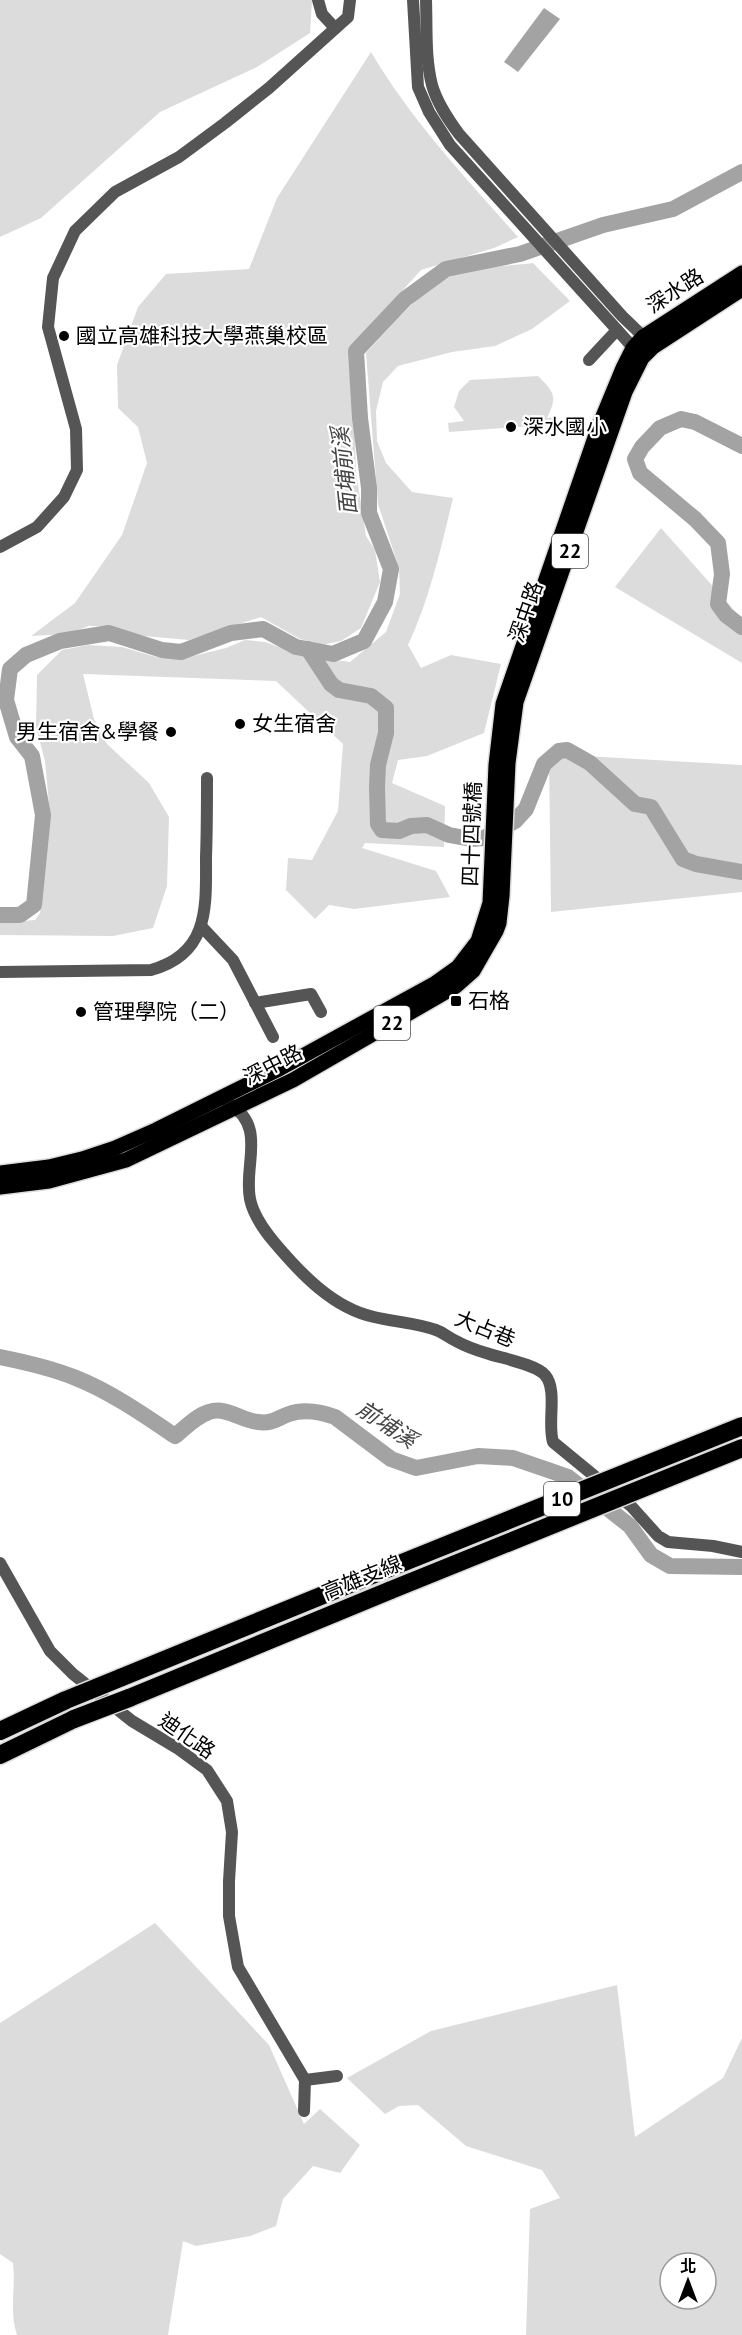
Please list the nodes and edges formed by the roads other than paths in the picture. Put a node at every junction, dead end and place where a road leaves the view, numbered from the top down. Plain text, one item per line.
1 (318, 0) edge
2 (350, 0) edge
3 (412, 0) edge
4 (426, 0) edge
5 (335, 28) junction
6 (414, 50) junction
7 (428, 50) junction
8 (458, 133) junction
9 (447, 141) junction
10 (742, 273) edge
11 (742, 289) edge
12 (614, 327) junction
13 (643, 348) junction
14 (589, 360) dead end
15 (0, 547) edge
16 (502, 764) joint
17 (207, 778) dead end
18 (496, 900) junction
19 (201, 926) junction
20 (0, 972) edge
21 (255, 1003) junction
22 (321, 1012) dead end
23 (273, 1037) dead end
24 (219, 1098) junction
25 (240, 1111) junction
26 (0, 1173) edge
27 (0, 1187) edge
28 (742, 1426) edge
29 (742, 1448) edge
30 (742, 1552) edge
31 (0, 1563) edge
32 (0, 1731) edge
33 (0, 1755) edge
34 (337, 2076) dead end
35 (305, 2080) junction
36 (304, 2111) dead end

1 - 5 street
2 - 5 street
3 - 6 street
4 - 7 street
5 - 15 street
6 - 7 street
6 - 9 street
7 - 8 street
8 - 9 street
8 - 13 street
9 - 12 street
10 - 13 main road, 深水路
11 - 13 main road, 深水路
12 - 13 street
12 - 14 street
13 - 16 main road, 深中路 / 22
16 - 18 main road, 四十四號橋 / 22
17 - 19 street
18 - 24 main road, 深中路 / 22
18 - 25 main road, 深中路 / 22
19 - 20 street
19 - 21 street
21 - 22 street
21 - 23 street
24 - 25 street
24 - 26 main road, 深中路 / 22
25 - 27 main road, 深中路 / 22
25 - 30 street, 大占巷
28 - 32 highway, 高雄支線 / 10, bridge
29 - 33 highway, 高雄支線 / 10, bridge
31 - 35 street, 迪化路
34 - 35 street
35 - 36 street

